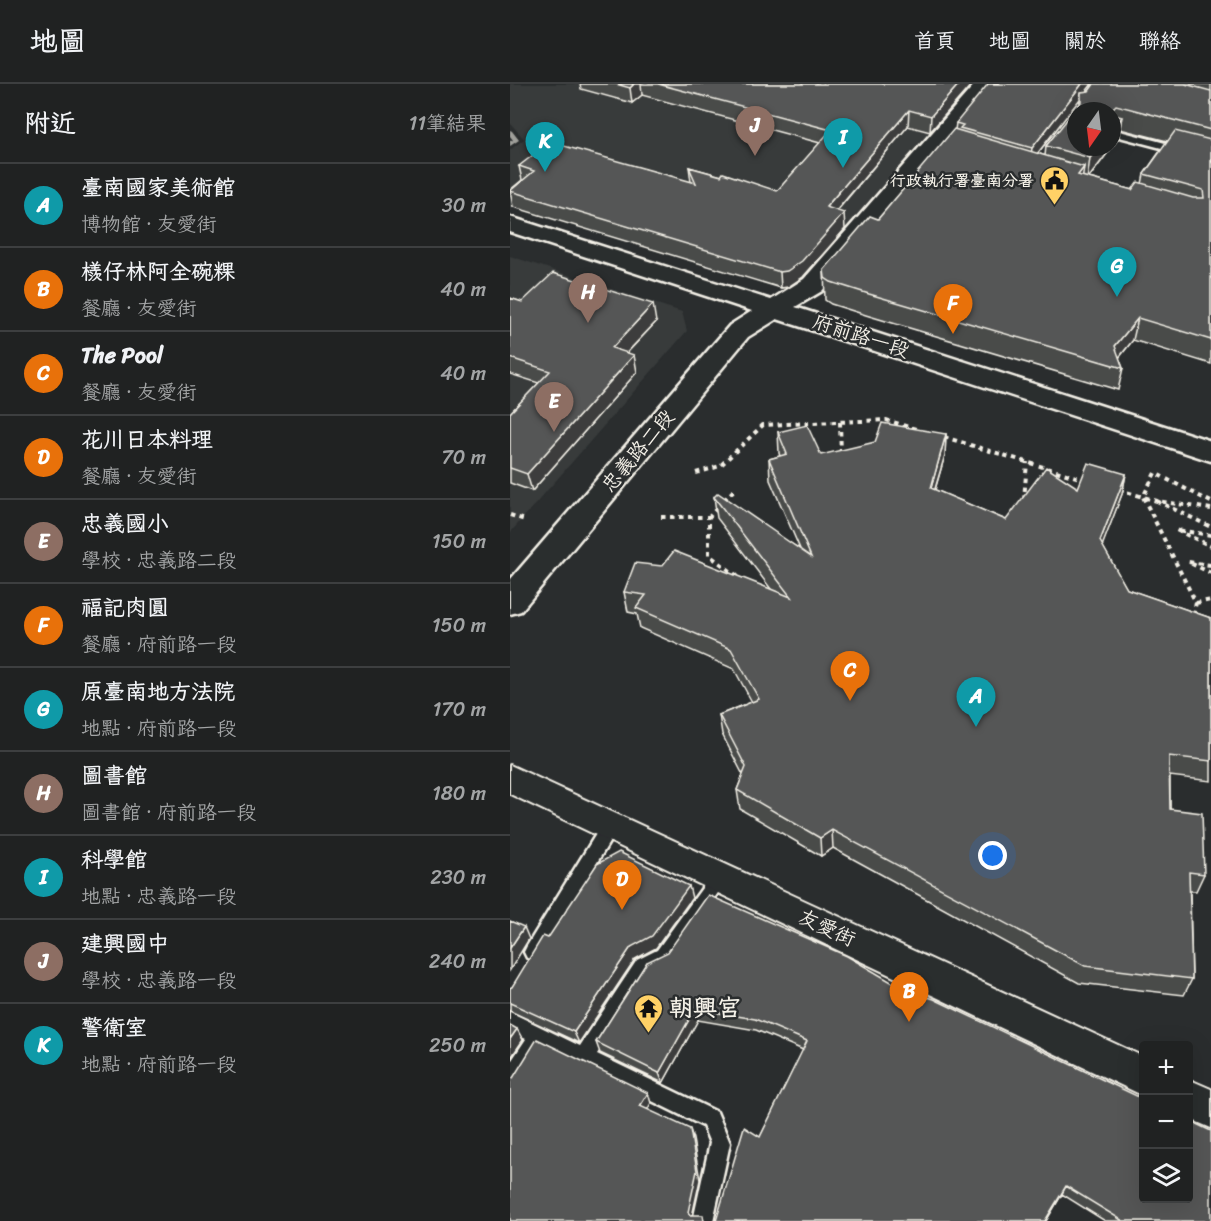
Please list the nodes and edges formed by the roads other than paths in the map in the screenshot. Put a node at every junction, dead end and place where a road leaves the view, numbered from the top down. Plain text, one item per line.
1 (987, 84) edge
2 (1121, 134) edge
3 (1211, 158) edge
4 (510, 224) edge
5 (774, 309) junction
6 (1211, 450) edge
7 (510, 602) edge
8 (510, 779) edge
9 (610, 826) junction
10 (719, 878) junction
11 (522, 972) edge
12 (510, 1021) edge
13 (539, 1036) junction
14 (584, 1057) junction
15 (1139, 1075) edge
16 (510, 1080) edge
17 (1193, 1100) edge
18 (1211, 1109) edge
19 (703, 1221) edge

1 - 5 street, 忠義路二段
2 - 3 lane
4 - 5 street, 府前路一段
5 - 6 street, 府前路一段
5 - 7 street, 忠義路二段
8 - 9 street, 友愛街
9 - 10 street, 友愛街
9 - 11 lane
10 - 14 lane
10 - 15 street, 友愛街
12 - 13 lane
13 - 14 lane
13 - 16 lane
14 - 19 lane
17 - 18 street

